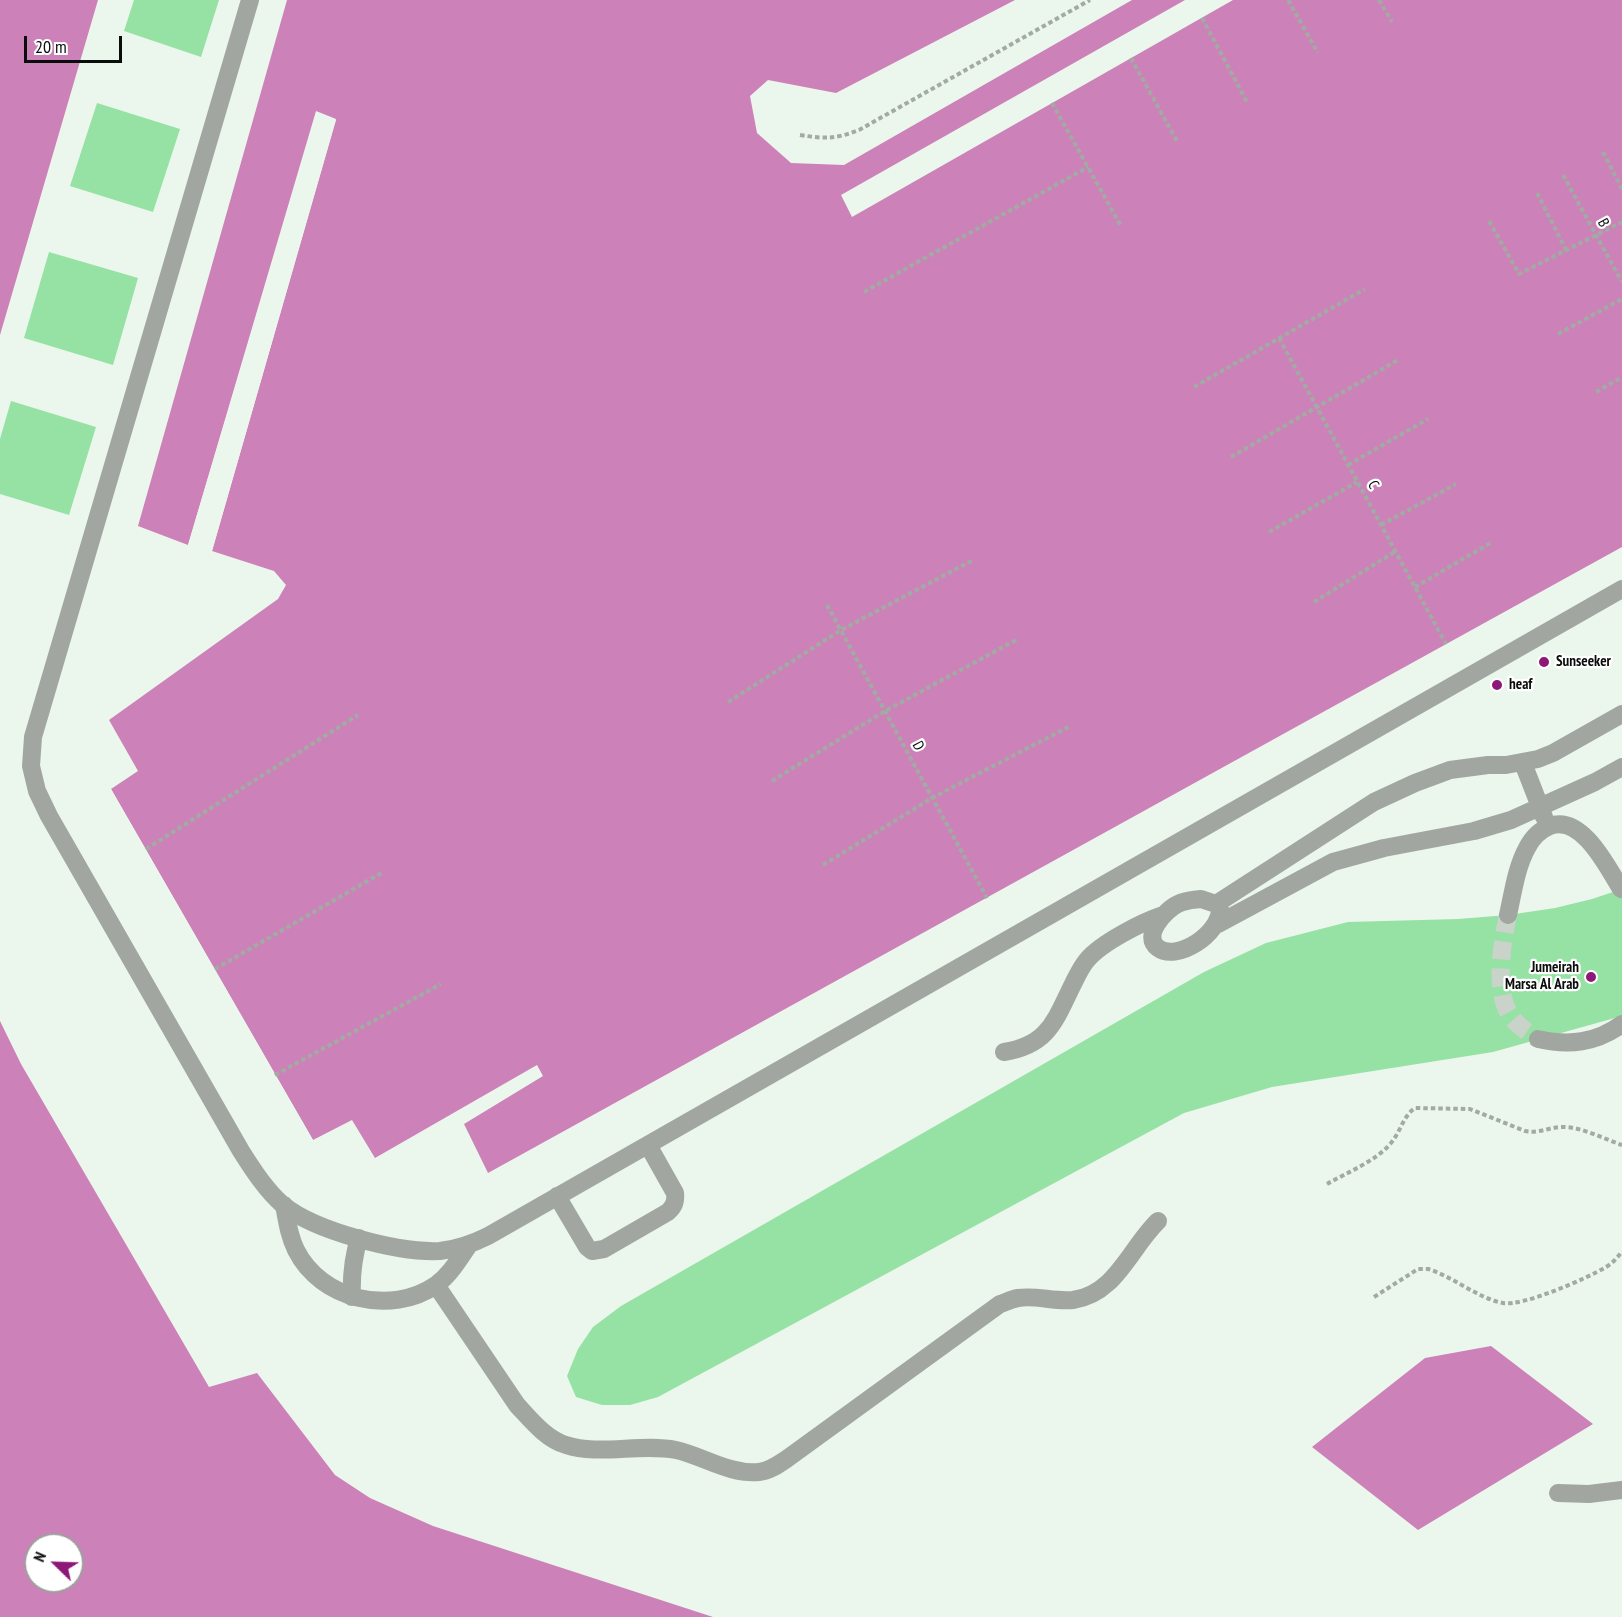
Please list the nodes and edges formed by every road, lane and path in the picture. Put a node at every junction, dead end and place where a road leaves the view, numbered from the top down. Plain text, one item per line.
1 (249, 0) edge
2 (1090, 0) edge
3 (1288, 0) edge
4 (1379, 0) edge
5 (1202, 18) dead end
6 (1392, 22) dead end
7 (1318, 53) dead end
8 (1131, 58) dead end
9 (1052, 103) dead end
10 (1248, 104) dead end
11 (800, 135) dead end
12 (1178, 143) dead end
13 (1603, 152) dead end
14 (1088, 167) junction
15 (1563, 175) dead end
16 (1622, 189) edge
17 (1537, 193) dead end
18 (1489, 221) dead end
19 (1622, 222) edge
20 (1121, 226) dead end
21 (1566, 250) junction
22 (1622, 282) edge
23 (1365, 289) dead end
24 (864, 292) dead end
25 (1622, 299) edge
26 (1558, 334) dead end
27 (1279, 338) junction
28 (1398, 360) dead end
29 (1622, 377) edge
30 (1194, 387) dead end
31 (1596, 392) dead end
32 (1428, 419) dead end
33 (1231, 457) dead end
34 (1348, 465) junction
35 (1358, 482) junction
36 (1456, 484) dead end
37 (1381, 525) junction
38 (1269, 532) dead end
39 (1492, 542) dead end
40 (1396, 551) junction
41 (974, 560) dead end
42 (1415, 587) junction
43 (1622, 589) edge
44 (1314, 602) dead end
45 (827, 605) dead end
46 (841, 630) junction
47 (1018, 639) dead end
48 (1446, 644) dead end
49 (728, 702) dead end
50 (885, 711) junction
51 (1622, 714) edge
52 (358, 715) dead end
53 (1070, 726) dead end
54 (1522, 763) junction
55 (1622, 767) edge
56 (772, 781) dead end
57 (932, 798) junction
58 (1540, 808) junction
59 (1547, 827) junction
60 (146, 849) dead end
61 (823, 865) dead end
62 (383, 872) dead end
63 (1621, 889) edge
64 (987, 898) dead end
65 (1216, 904) junction
66 (1163, 915) junction
67 (1508, 915) tunnel mouth
68 (1218, 924) junction
69 (214, 969) dead end
70 (441, 984) dead end
71 (1622, 1024) edge
72 (1538, 1039) tunnel mouth
73 (1004, 1052) dead end
74 (275, 1075) dead end
75 (648, 1145) junction
76 (1622, 1145) edge
77 (1327, 1184) dead end
78 (557, 1196) junction
79 (284, 1205) junction
80 (1158, 1221) dead end
81 (359, 1238) junction
82 (469, 1245) junction
83 (1622, 1251) edge
84 (436, 1285) junction
85 (352, 1297) junction
86 (1374, 1297) dead end
87 (1622, 1490) edge
88 (1558, 1493) dead end

1 - 79 lane
2 - 11 path
3 - 7 path
4 - 6 path
5 - 10 path
8 - 12 path
9 - 14 path
13 - 16 path
14 - 20 path
14 - 24 path
15 - 22 path, B
17 - 21 path
18 - 21 path
19 - 21 path
23 - 27 path
25 - 26 path
27 - 30 path
27 - 34 path, C
28 - 33 path
29 - 31 path
32 - 34 path
34 - 35 path, C
35 - 37 path, C
35 - 38 path
36 - 37 path
37 - 40 path, C
39 - 42 path
40 - 42 path, C
40 - 44 path
41 - 46 path
42 - 48 path, C
43 - 75 lane
45 - 46 path, D
46 - 49 path
46 - 50 path, D
47 - 50 path
50 - 56 path
50 - 57 path, D
51 - 54 lane
52 - 60 path
53 - 57 path
54 - 58 lane
54 - 65 lane
55 - 58 lane
57 - 61 path
57 - 64 path, D
58 - 59 lane
58 - 68 lane
59 - 63 lane
59 - 67 lane
62 - 69 path
65 - 66 lane
65 - 68 lane
66 - 68 lane
66 - 73 lane
70 - 74 path
71 - 72 lane
75 - 78 lane
75 - 78 lane
76 - 77 path
78 - 82 lane
79 - 81 lane
79 - 85 lane
80 - 84 lane
81 - 82 lane
81 - 85 lane
82 - 84 lane
83 - 86 path
84 - 85 lane
87 - 88 lane

